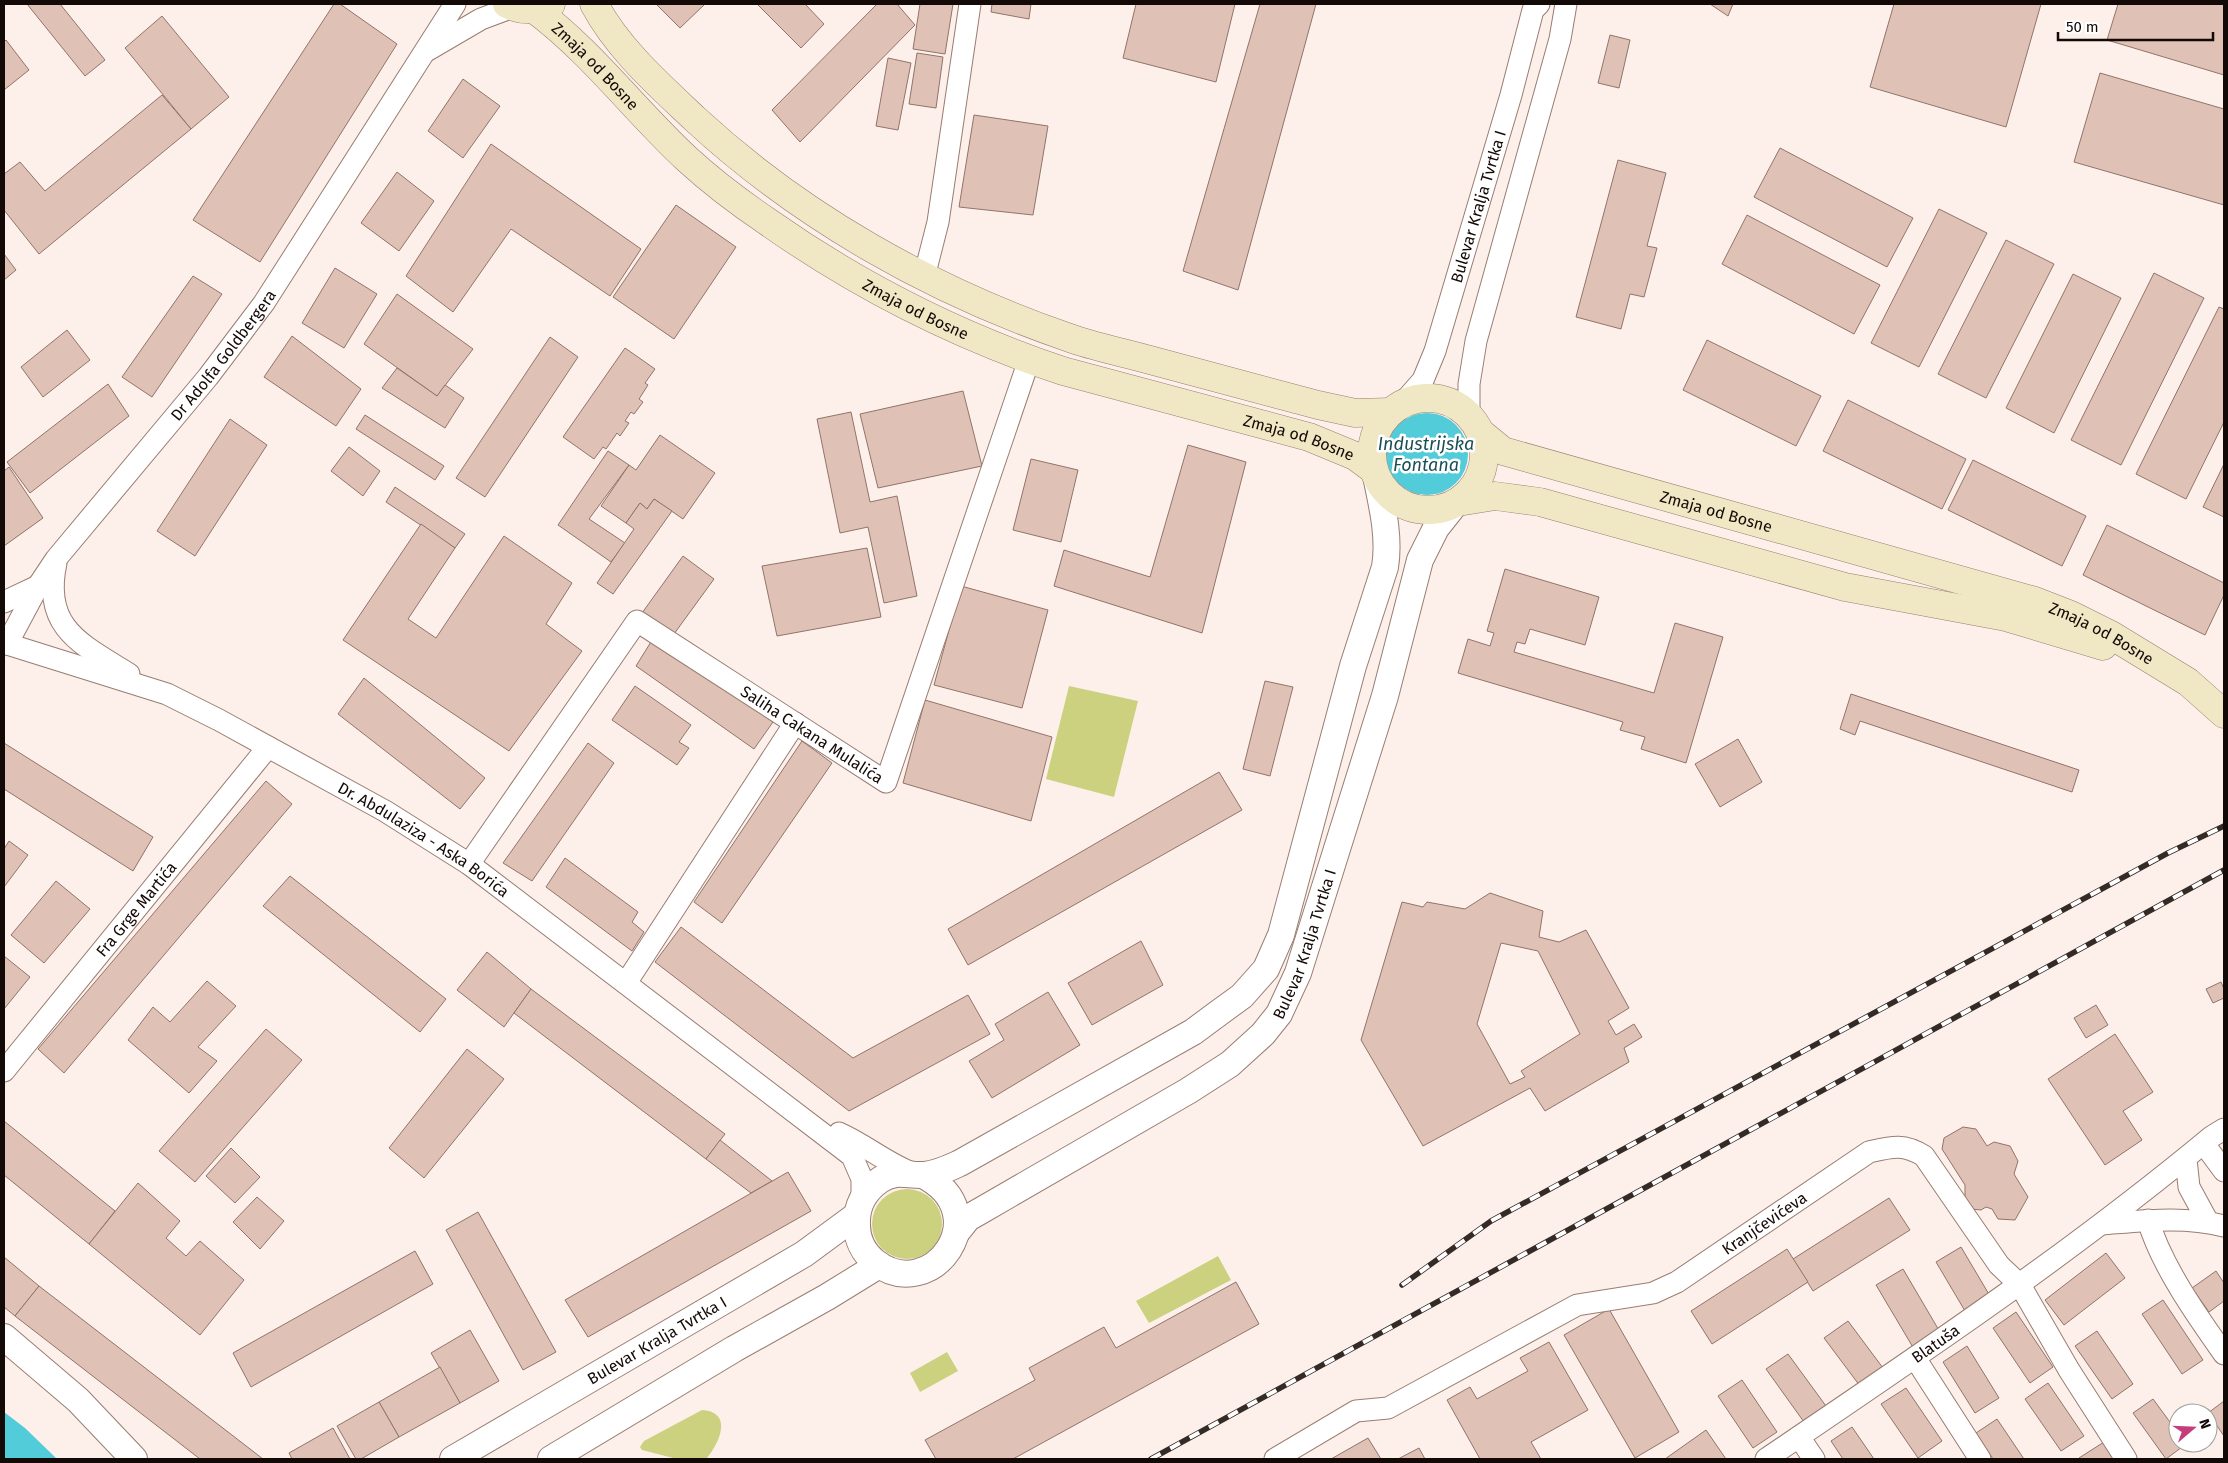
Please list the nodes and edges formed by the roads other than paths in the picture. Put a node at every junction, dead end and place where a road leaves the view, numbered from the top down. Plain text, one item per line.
1 (455, 4) edge
2 (594, 4) edge
3 (970, 4) edge
4 (1539, 4) edge
5 (1566, 4) edge
6 (526, 6) edge
7 (423, 52) junction
8 (924, 277) junction
9 (1029, 360) junction
10 (1396, 408) junction
11 (1475, 424) junction
12 (1375, 473) junction
13 (1457, 503) junction
14 (56, 559) junction
15 (38, 586) junction
16 (4, 602) edge
17 (5, 644) edge
18 (2152, 662) junction
19 (167, 694) junction
20 (2224, 714) edge
21 (795, 723) junction
22 (268, 747) junction
23 (469, 864) junction
24 (626, 983) junction
25 (4, 1071) edge
26 (798, 1113) junction
27 (2224, 1120) edge
28 (2213, 1137) edge
29 (2186, 1159) junction
30 (2224, 1171) edge
31 (917, 1174) junction
32 (859, 1207) junction
33 (2148, 1220) junction
34 (2102, 1224) junction
35 (2216, 1224) edge
36 (956, 1233) junction
37 (879, 1265) junction
38 (2020, 1285) junction
39 (4, 1337) edge
40 (2224, 1354) edge
41 (1915, 1358) junction
42 (1799, 1437) junction
43 (134, 1459) edge
44 (453, 1459) edge
45 (551, 1459) edge
46 (1274, 1459) edge
47 (1766, 1459) edge
48 (1814, 1459) edge
49 (1980, 1459) edge
50 (2126, 1459) edge

1 - 7 street, Dr Adolfa Goldbergera
2 - 8 main road, Zmaja od Bosne
3 - 8 street
4 - 10 street, Bulevar Kralja Tvrtka I
5 - 11 street, Bulevar Kralja Tvrtka I
6 - 7 street, Dr Adolfa Goldbergera
6 - 9 main road, Zmaja od Bosne
7 - 14 street, Dr Adolfa Goldbergera
8 - 10 main road, Zmaja od Bosne
9 - 12 main road, Zmaja od Bosne
9 - 21 street, Saliha Cakana Mulalića
10 - 11 main road, Zmaja od Bosne
10 - 12 main road, Zmaja od Bosne
11 - 13 main road
11 - 18 main road, Zmaja od Bosne
12 - 13 main road, Zmaja od Bosne
12 - 31 street, Bulevar Kralja Tvrtka I
13 - 18 main road, Zmaja od Bosne
13 - 36 street, Bulevar Kralja Tvrtka I
14 - 15 street, Dr Adolfa Goldbergera
14 - 19 street
15 - 16 street
15 - 17 street, Dr Adolfa Goldbergera
17 - 19 street, Dr. Abdulaziza - Aska Borića
18 - 20 main road
19 - 22 street, Dr. Abdulaziza - Aska Borića
21 - 23 street, Saliha Cakana Mulalića
21 - 24 street
22 - 23 street, Dr. Abdulaziza - Aska Borića
22 - 25 street, Fra Grge Martića
23 - 24 street, Dr. Abdulaziza - Aska Borića
24 - 26 street, Dr. Abdulaziza - Aska Borića
26 - 31 street, Dr. Abdulaziza - Aska Borića
26 - 32 street, Dr. Abdulaziza - Aska Borića
27 - 28 street, Blatuša
28 - 29 street, Blatuša
28 - 30 street
29 - 34 street, Blatuša
29 - 35 street
31 - 32 street, Bulevar Kralja Tvrtka I
31 - 36 street, Bulevar Kralja Tvrtka I
32 - 37 street
32 - 44 street, Bulevar Kralja Tvrtka I
33 - 34 street
33 - 35 street
33 - 40 street
34 - 38 street, Blatuša
36 - 37 street, Bulevar Kralja Tvrtka I
37 - 45 street
38 - 41 street, Blatuša
38 - 46 street, Kranjčevićeva
38 - 50 street, Kranjčevićeva
39 - 43 street
41 - 42 street, Blatuša
41 - 49 street
42 - 47 street, Blatuša
42 - 48 street

